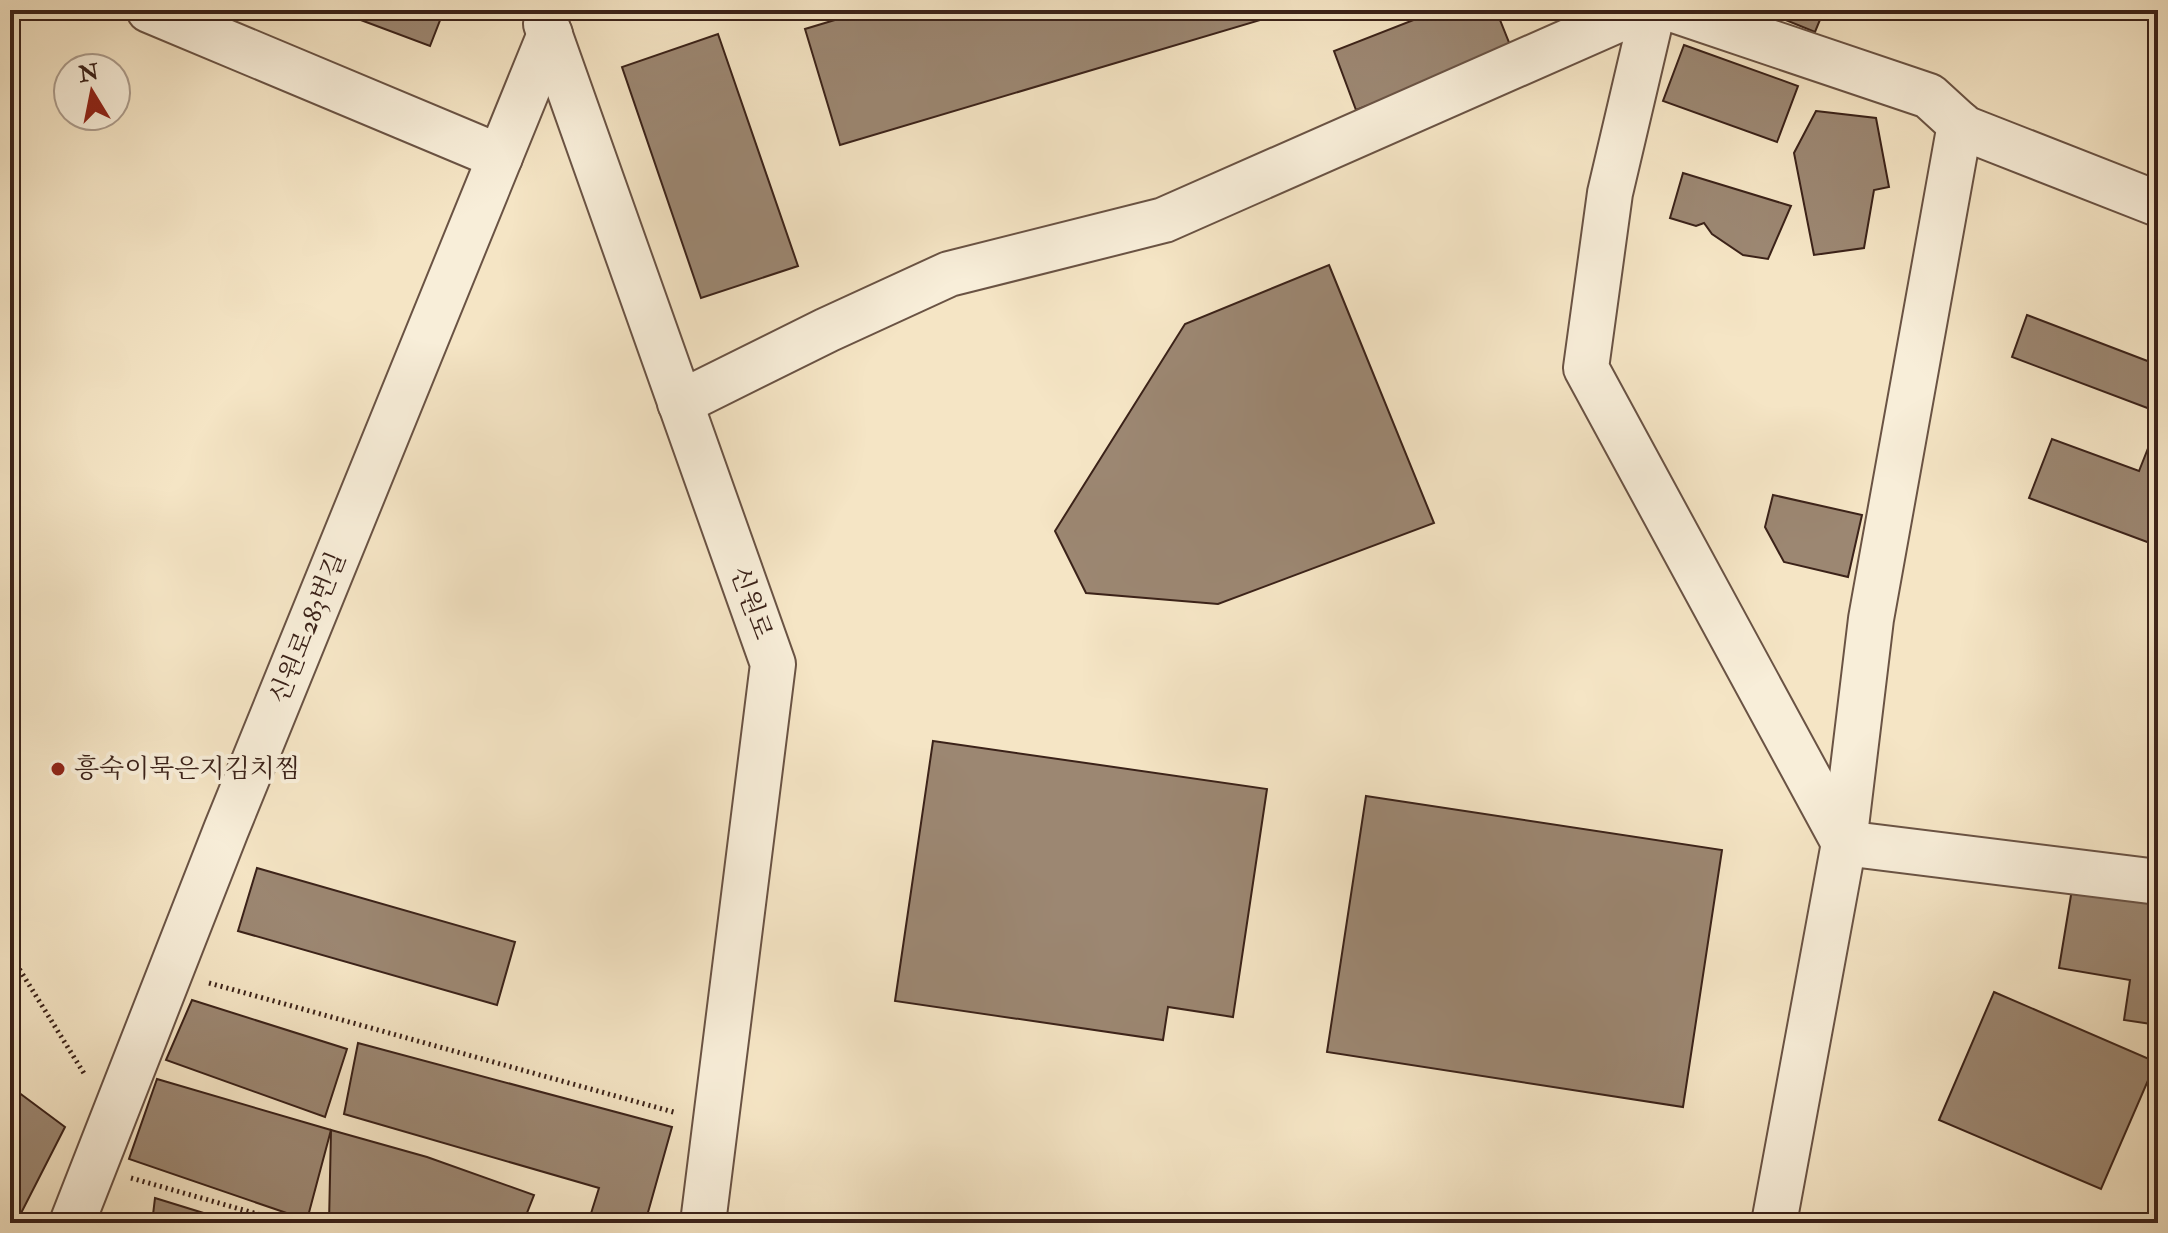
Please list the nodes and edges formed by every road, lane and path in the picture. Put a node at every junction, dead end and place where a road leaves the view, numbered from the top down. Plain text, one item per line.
1 (149, 10) edge
2 (1640, 10) edge
3 (1653, 10) edge
4 (1674, 10) edge
5 (546, 22) edge
6 (1960, 124) junction
7 (500, 157) junction
8 (2158, 204) edge
9 (680, 403) junction
10 (1844, 843) junction
11 (2158, 882) edge
12 (10, 954) edge
13 (200, 981) dead end
14 (679, 1113) dead end
15 (113, 1120) junction
16 (122, 1175) dead end
17 (72, 1223) edge
18 (289, 1223) edge
19 (703, 1223) edge
20 (1774, 1223) edge

1 - 7 street
2 - 9 street
3 - 10 street
4 - 6 street
5 - 7 street, 신원로283번길
5 - 9 street, 신원로
6 - 8 street
6 - 10 street
7 - 15 street, 신원로283번길
9 - 19 street, 신원로
10 - 11 street
10 - 20 street
12 - 15 path
13 - 14 path
15 - 17 street, 신원로283번길
16 - 18 path

